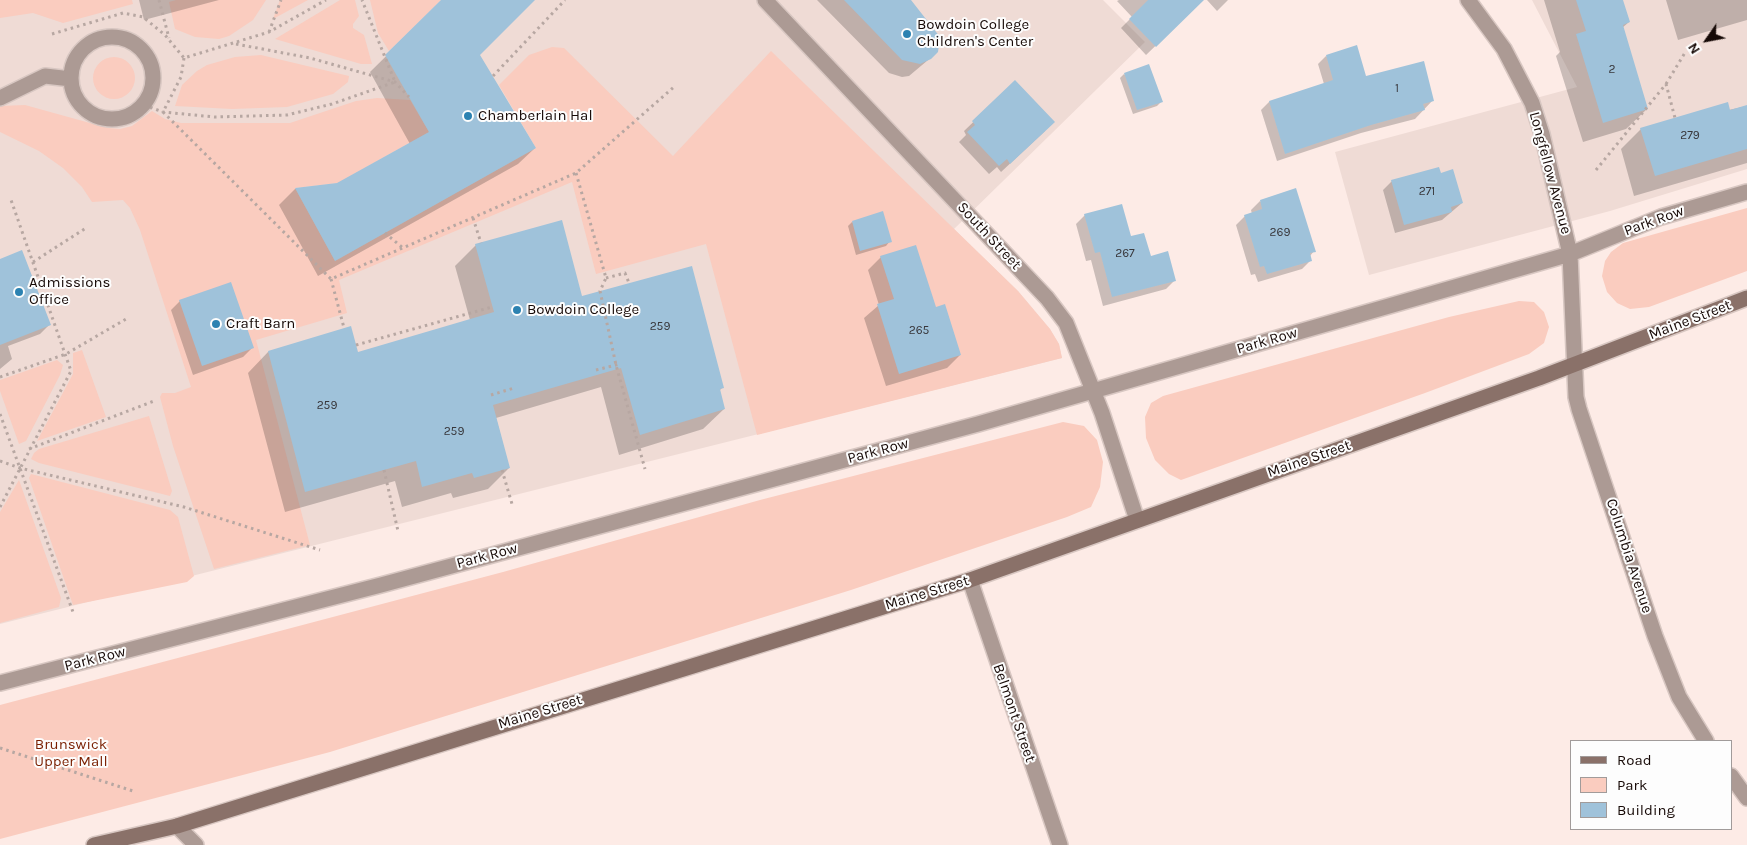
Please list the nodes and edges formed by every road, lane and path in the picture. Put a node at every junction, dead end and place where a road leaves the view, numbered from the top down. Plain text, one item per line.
1 (159, 0) edge
2 (280, 0) edge
3 (326, 0) edge
4 (362, 0) edge
5 (565, 0) edge
6 (765, 0) edge
7 (1468, 0) edge
8 (269, 32) junction
9 (52, 34) dead end
10 (170, 41) junction
11 (234, 43) junction
12 (1686, 51) dead end
13 (184, 58) junction
14 (493, 76) dead end
15 (72, 79) junction
16 (395, 82) junction
17 (1666, 84) junction
18 (675, 86) dead end
19 (409, 97) dead end
20 (0, 98) edge
21 (144, 105) junction
22 (163, 112) junction
23 (1675, 118) dead end
24 (1596, 170) dead end
25 (576, 173) junction
26 (1747, 192) edge
27 (11, 200) dead end
28 (473, 218) junction
29 (86, 228) dead end
30 (385, 233) dead end
31 (480, 243) dead end
32 (404, 248) junction
33 (1570, 254) junction
34 (33, 262) junction
35 (606, 278) junction
36 (330, 279) junction
37 (629, 283) dead end
38 (1747, 298) edge
39 (492, 307) dead end
40 (126, 320) dead end
41 (344, 328) dead end
42 (356, 345) dead end
43 (66, 354) junction
44 (1576, 364) junction
45 (618, 365) junction
46 (596, 370) dead end
47 (0, 377) edge
48 (514, 388) dead end
49 (1093, 391) junction
50 (491, 395) dead end
51 (154, 401) dead end
52 (0, 414) edge
53 (29, 450) junction
54 (0, 461) edge
55 (20, 468) junction
56 (646, 469) dead end
57 (384, 470) dead end
58 (502, 470) dead end
59 (512, 504) dead end
60 (0, 507) edge
61 (1137, 520) junction
62 (398, 531) dead end
63 (320, 550) dead end
64 (970, 580) junction
65 (73, 612) dead end
66 (0, 683) edge
67 (1705, 740) edge
68 (0, 748) edge
69 (1732, 777) edge
70 (136, 792) dead end
71 (1747, 798) edge
72 (177, 826) junction
73 (94, 845) edge
74 (196, 845) edge
75 (1060, 845) edge

1 - 10 path
2 - 8 path
3 - 8 path
4 - 16 path
5 - 14 path
6 - 49 street, South Street
7 - 33 street, Longfellow Avenue
8 - 11 path
9 - 10 path
10 - 13 path
11 - 13 path
11 - 16 path
12 - 17 path
13 - 22 path
15 - 20 street
15 - 21 street
15 - 21 street
16 - 19 path
16 - 22 path
17 - 23 path
17 - 24 path
18 - 25 path
21 - 22 path
22 - 36 path
25 - 28 path
25 - 35 path
26 - 33 street, Park Row
27 - 34 path
28 - 31 path
28 - 32 path
29 - 34 path
30 - 32 path
32 - 36 path
33 - 44 street, Longfellow Avenue
33 - 49 street, Park Row
34 - 43 path
35 - 37 path
35 - 45 path
36 - 41 path
38 - 44 street, Maine Street
39 - 42 path
40 - 43 path
43 - 47 path
43 - 53 path
44 - 61 street, Maine Street
44 - 67 street, Columbia Avenue
45 - 46 path
45 - 56 path
48 - 50 path
49 - 61 street, South Street
49 - 66 street, Park Row
51 - 53 path
52 - 55 path
53 - 55 path
54 - 55 path
55 - 60 path
55 - 63 path
55 - 65 path
57 - 62 path
58 - 59 path
61 - 64 street, Maine Street
64 - 72 street, Maine Street
64 - 75 street, Belmont Street
68 - 70 path
69 - 71 street
72 - 73 street, Maine Street
72 - 74 street

